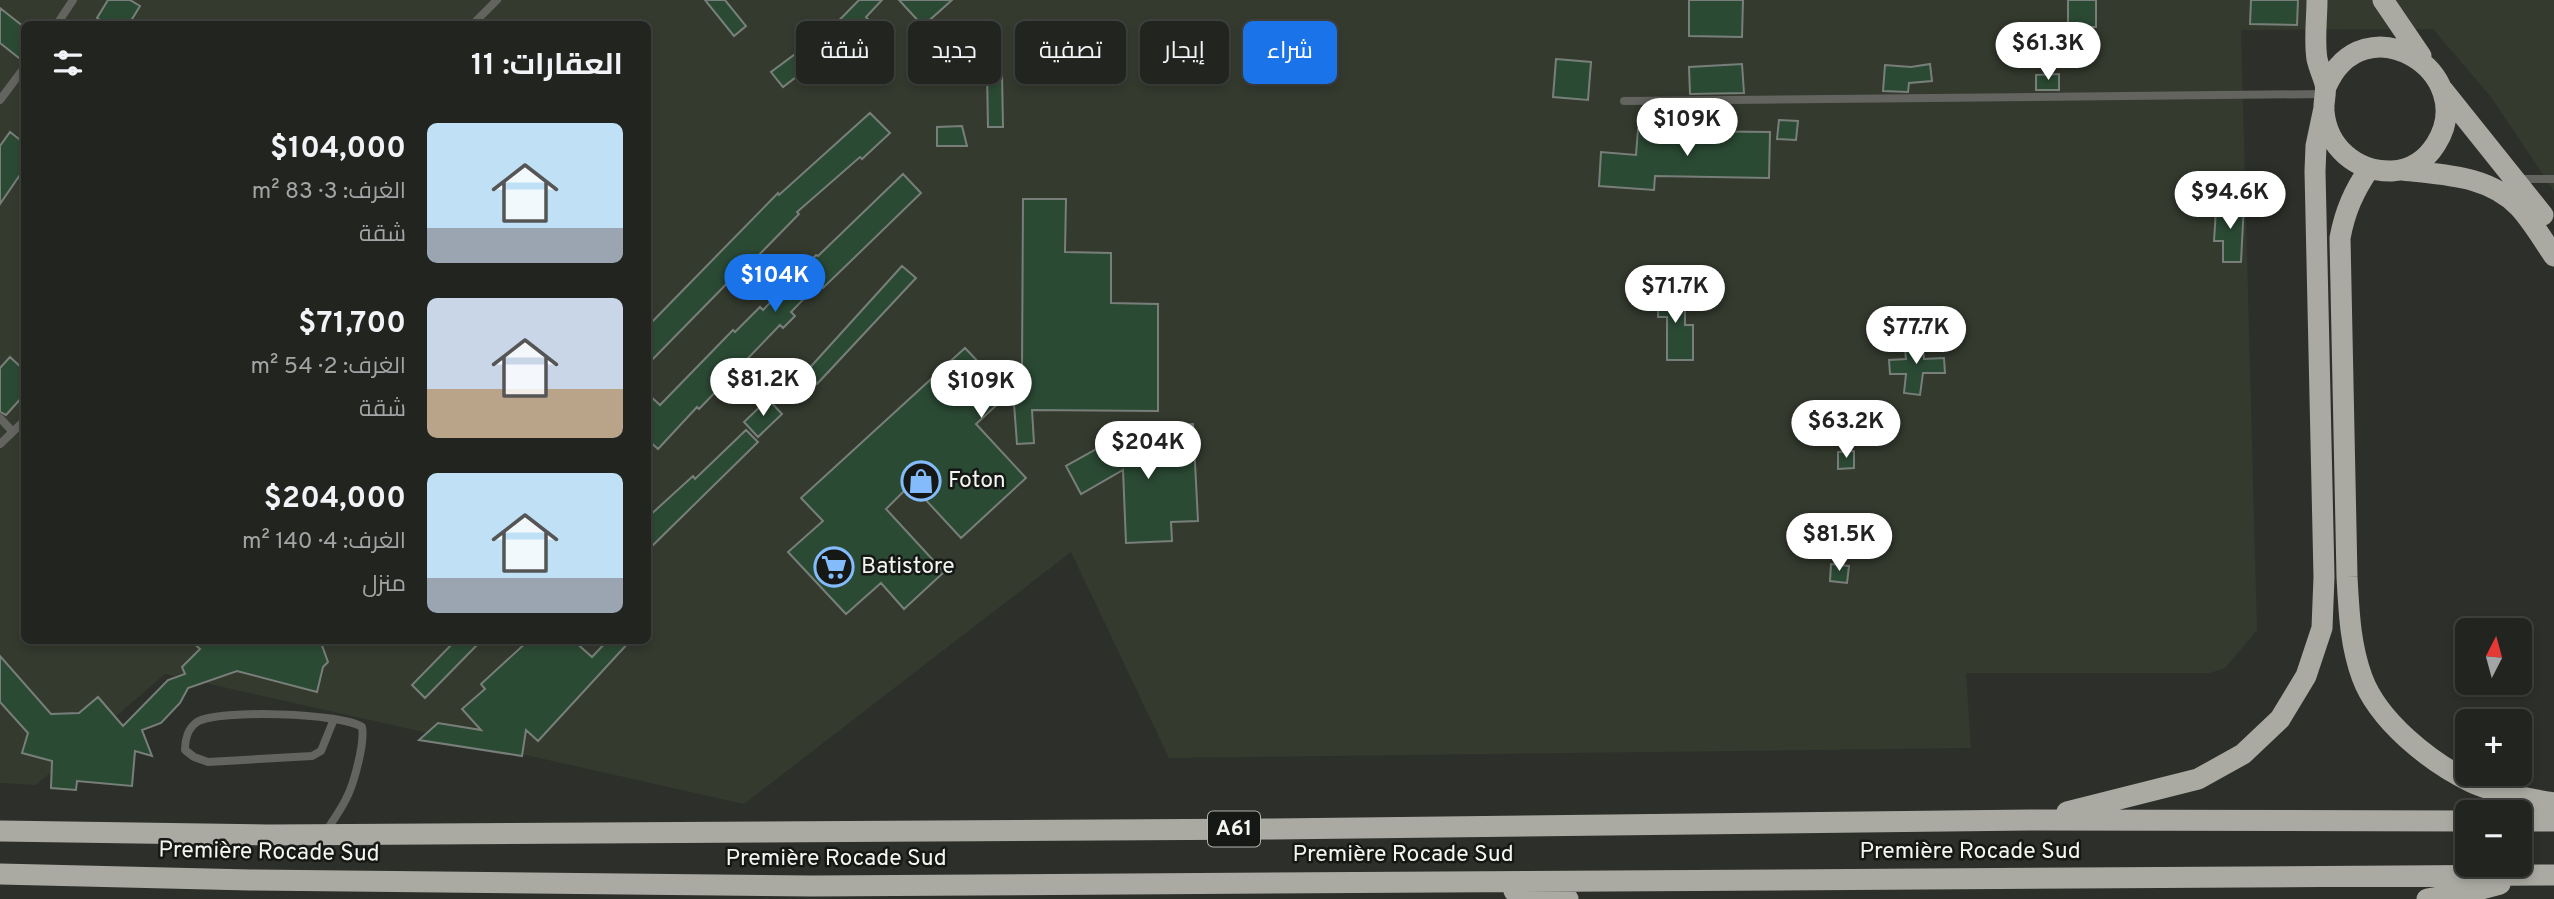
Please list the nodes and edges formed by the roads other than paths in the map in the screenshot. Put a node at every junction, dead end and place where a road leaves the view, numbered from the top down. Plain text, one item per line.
1 (72, 0) edge
2 (497, 0) edge
3 (2317, 0) edge
4 (2383, 0) edge
5 (59, 21) edge
6 (475, 21) edge
7 (2426, 64) junction
8 (21, 72) edge
9 (2441, 88) junction
10 (2325, 97) junction
11 (0, 100) edge
12 (1624, 101) dead end
13 (2369, 169) junction
14 (2403, 170) junction
15 (2515, 179) junction
16 (2554, 179) edge
17 (2554, 231) edge
18 (2554, 256) edge
19 (0, 418) edge
20 (21, 424) edge
21 (12, 431) junction
22 (0, 444) edge
23 (334, 719) junction
24 (2554, 803) edge
25 (2031, 820) junction
26 (2455, 821) edge
27 (2532, 821) edge
28 (2554, 821) edge
29 (0, 831) edge
30 (324, 835) junction
31 (0, 874) edge
32 (2554, 875) edge
33 (2455, 876) edge
34 (2532, 876) edge
35 (2525, 877) edge
36 (1443, 881) junction
37 (1568, 899) edge
38 (2427, 899) edge

1 - 5 lane
2 - 6 lane
3 - 10 highway
4 - 7 highway
7 - 9 highway
7 - 10 highway
8 - 11 lane
9 - 14 highway
9 - 15 highway
10 - 12 lane
10 - 13 highway
10 - 25 highway
13 - 14 highway
13 - 24 highway
14 - 18 highway
15 - 16 lane
15 - 17 highway
19 - 21 lane
20 - 21 lane
21 - 22 lane
23 - 23 lane
23 - 30 lane
25 - 26 highway, Première Rocade Sud / A61
25 - 30 highway, Première Rocade Sud / A61
27 - 28 highway
29 - 30 highway, Première Rocade Sud / A61
31 - 36 highway, Première Rocade Sud
32 - 34 highway, Première Rocade Sud
33 - 36 highway, Première Rocade Sud
35 - 38 highway
36 - 37 highway

